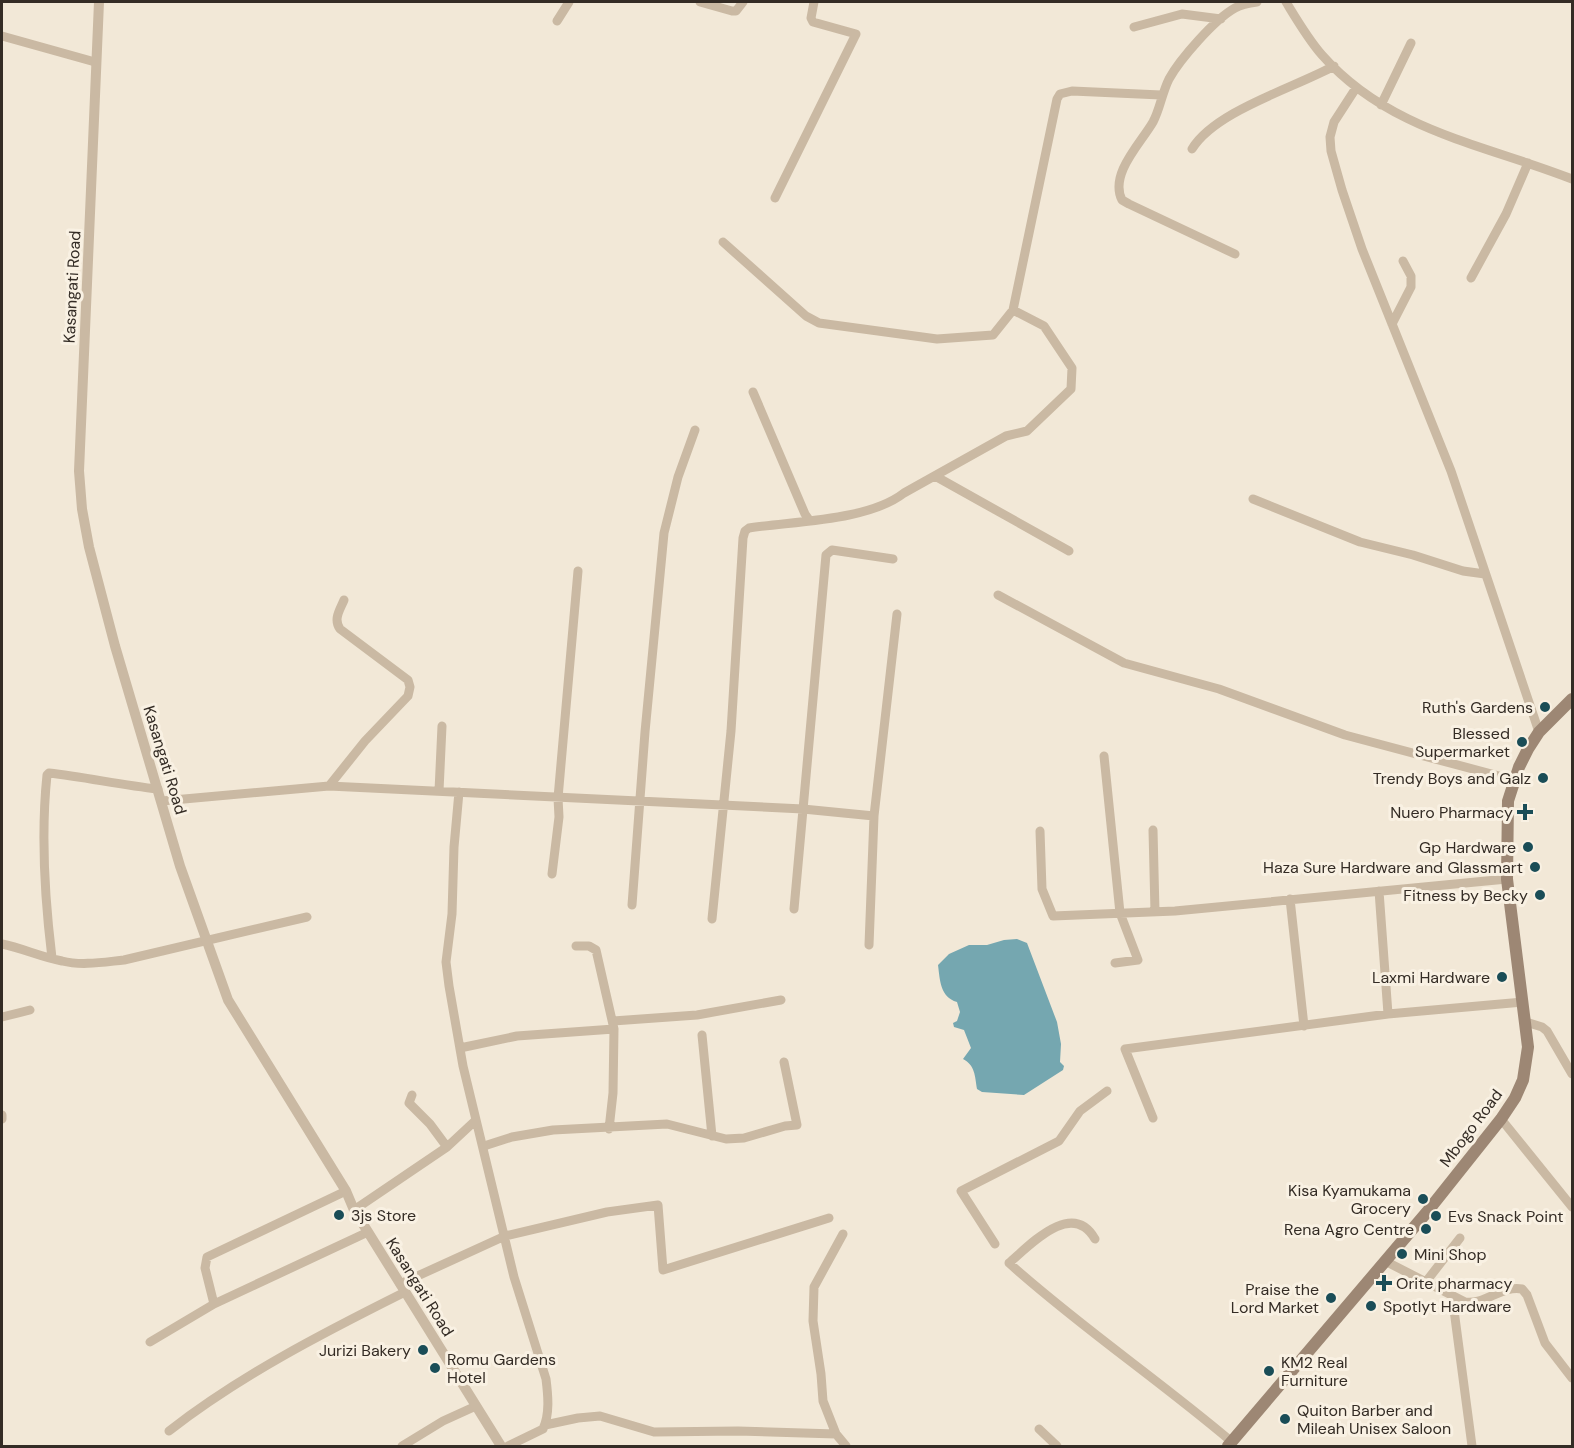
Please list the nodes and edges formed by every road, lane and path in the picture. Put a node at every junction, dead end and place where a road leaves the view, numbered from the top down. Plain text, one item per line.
1 (99, 2) edge
2 (569, 2) edge
3 (700, 2) edge
4 (742, 2) edge
5 (814, 2) edge
6 (1257, 2) edge
7 (1287, 2) edge
8 (1221, 19) junction
9 (557, 21) dead end
10 (1134, 27) dead end
11 (2, 36) edge
12 (1411, 43) dead end
13 (95, 62) junction
14 (1334, 66) junction
15 (1356, 88) junction
16 (1161, 95) junction
17 (1381, 105) junction
18 (1192, 149) dead end
19 (1528, 163) junction
20 (1572, 179) edge
21 (775, 198) dead end
22 (723, 242) dead end
23 (1235, 254) dead end
24 (1403, 261) dead end
25 (1471, 278) dead end
26 (1013, 310) junction
27 (1392, 324) junction
28 (753, 392) dead end
29 (694, 430) dead end
30 (935, 476) junction
31 (1253, 499) dead end
32 (810, 520) junction
33 (1069, 551) dead end
34 (893, 559) dead end
35 (578, 571) dead end
36 (1485, 574) junction
37 (998, 595) dead end
38 (344, 600) dead end
39 (897, 614) dead end
40 (1572, 699) edge
41 (442, 726) dead end
42 (1539, 732) junction
43 (1104, 756) dead end
44 (1514, 780) junction
45 (329, 786) junction
46 (158, 789) junction
47 (439, 791) junction
48 (459, 792) junction
49 (558, 798) junction
50 (162, 801) junction
51 (640, 801) junction
52 (722, 805) junction
53 (803, 809) junction
54 (874, 816) junction
55 (1153, 830) dead end
56 (1040, 831) dead end
57 (552, 874) dead end
58 (1507, 879) junction
59 (1379, 891) junction
60 (1290, 899) junction
61 (632, 905) dead end
62 (794, 909) dead end
63 (1155, 912) junction
64 (1120, 913) junction
65 (307, 917) dead end
66 (712, 919) dead end
67 (208, 942) junction
68 (2, 944) edge
69 (869, 945) dead end
70 (576, 946) dead end
71 (52, 958) junction
72 (1115, 963) dead end
73 (781, 1000) dead end
74 (1523, 1002) junction
75 (30, 1010) dead end
76 (1388, 1014) junction
77 (2, 1017) edge
78 (1526, 1022) junction
79 (614, 1025) junction
80 (1304, 1026) junction
81 (702, 1035) dead end
82 (460, 1048) junction
83 (784, 1062) dead end
84 (1572, 1074) edge
85 (1107, 1091) dead end
86 (412, 1095) dead end
87 (1153, 1118) dead end
88 (1500, 1119) junction
89 (476, 1120) junction
90 (609, 1128) junction
91 (712, 1136) junction
92 (484, 1146) junction
93 (447, 1147) junction
94 (346, 1191) junction
95 (1572, 1207) edge
96 (354, 1210) junction
97 (829, 1218) dead end
98 (368, 1232) junction
99 (843, 1234) dead end
100 (505, 1236) junction
101 (1460, 1238) dead end
102 (1095, 1239) dead end
103 (995, 1244) dead end
104 (1385, 1261) junction
105 (1425, 1282) junction
106 (402, 1288) junction
107 (1452, 1295) junction
108 (214, 1304) junction
109 (150, 1341) dead end
110 (1572, 1378) edge
111 (476, 1406) junction
112 (545, 1425) junction
113 (1039, 1429) dead end
114 (170, 1431) dead end
115 (836, 1434) junction
116 (1230, 1444) edge
117 (402, 1446) edge
118 (501, 1446) edge
119 (508, 1446) edge
120 (846, 1446) edge
121 (1057, 1446) edge
122 (1472, 1446) edge

1 - 13 street, Kasangati Road
2 - 9 street
3 - 4 street
5 - 21 street
6 - 8 street
7 - 14 street
8 - 10 street
8 - 16 street
11 - 13 street
12 - 17 street
13 - 46 street, Kasangati Road
14 - 15 street
14 - 18 street
15 - 17 street
15 - 27 street
16 - 23 street
16 - 26 street
17 - 19 street
19 - 20 street
19 - 25 street
22 - 26 street
24 - 27 street
26 - 30 street
27 - 36 street
28 - 32 street
29 - 51 street
30 - 32 street
30 - 33 street
31 - 36 street
32 - 52 street
34 - 53 street
35 - 49 street
36 - 42 street
37 - 44 street
38 - 45 street
39 - 54 street
40 - 42 main road, Mbogo Road
41 - 47 street
42 - 44 main road, Mbogo Road
43 - 64 street
44 - 58 main road, Mbogo Road
45 - 47 street
45 - 50 street
46 - 50 street, Kasangati Road
46 - 71 street
47 - 48 street
48 - 49 street
48 - 82 street
49 - 51 street
49 - 57 street
50 - 67 street, Kasangati Road
51 - 52 street
51 - 61 street
52 - 53 street
52 - 66 street
53 - 54 street
53 - 62 street
54 - 69 street
55 - 63 street
56 - 64 street
58 - 59 street
58 - 74 main road, Mbogo Road
59 - 60 street
59 - 76 street
60 - 63 street
60 - 80 street
63 - 64 street
64 - 72 street
65 - 67 street
67 - 71 street
67 - 94 street, Kasangati Road
68 - 71 street
70 - 79 street
73 - 79 street
74 - 76 street
74 - 78 main road, Mbogo Road
75 - 77 street
76 - 80 street
78 - 84 street
78 - 88 main road, Mbogo Road
79 - 82 street
79 - 90 street
80 - 87 street
81 - 91 street
82 - 89 street
83 - 91 street
85 - 103 street
86 - 93 street
88 - 95 street
88 - 104 main road, Mbogo Road
89 - 92 street
89 - 93 street
90 - 91 street
90 - 92 street
92 - 100 street
93 - 96 street
94 - 96 street, Kasangati Road
94 - 108 street
96 - 98 street, Kasangati Road
97 - 100 street
98 - 106 street, Kasangati Road
98 - 108 street
99 - 115 street
100 - 106 street
100 - 112 street
101 - 105 street
102 - 116 street
104 - 105 street
104 - 116 main road, Mbogo Road
105 - 107 street
106 - 111 street, Kasangati Road
106 - 114 street
107 - 110 street
107 - 122 street
108 - 109 street
111 - 117 street
111 - 118 street, Kasangati Road
112 - 115 street
112 - 119 street
113 - 121 street
115 - 120 street

